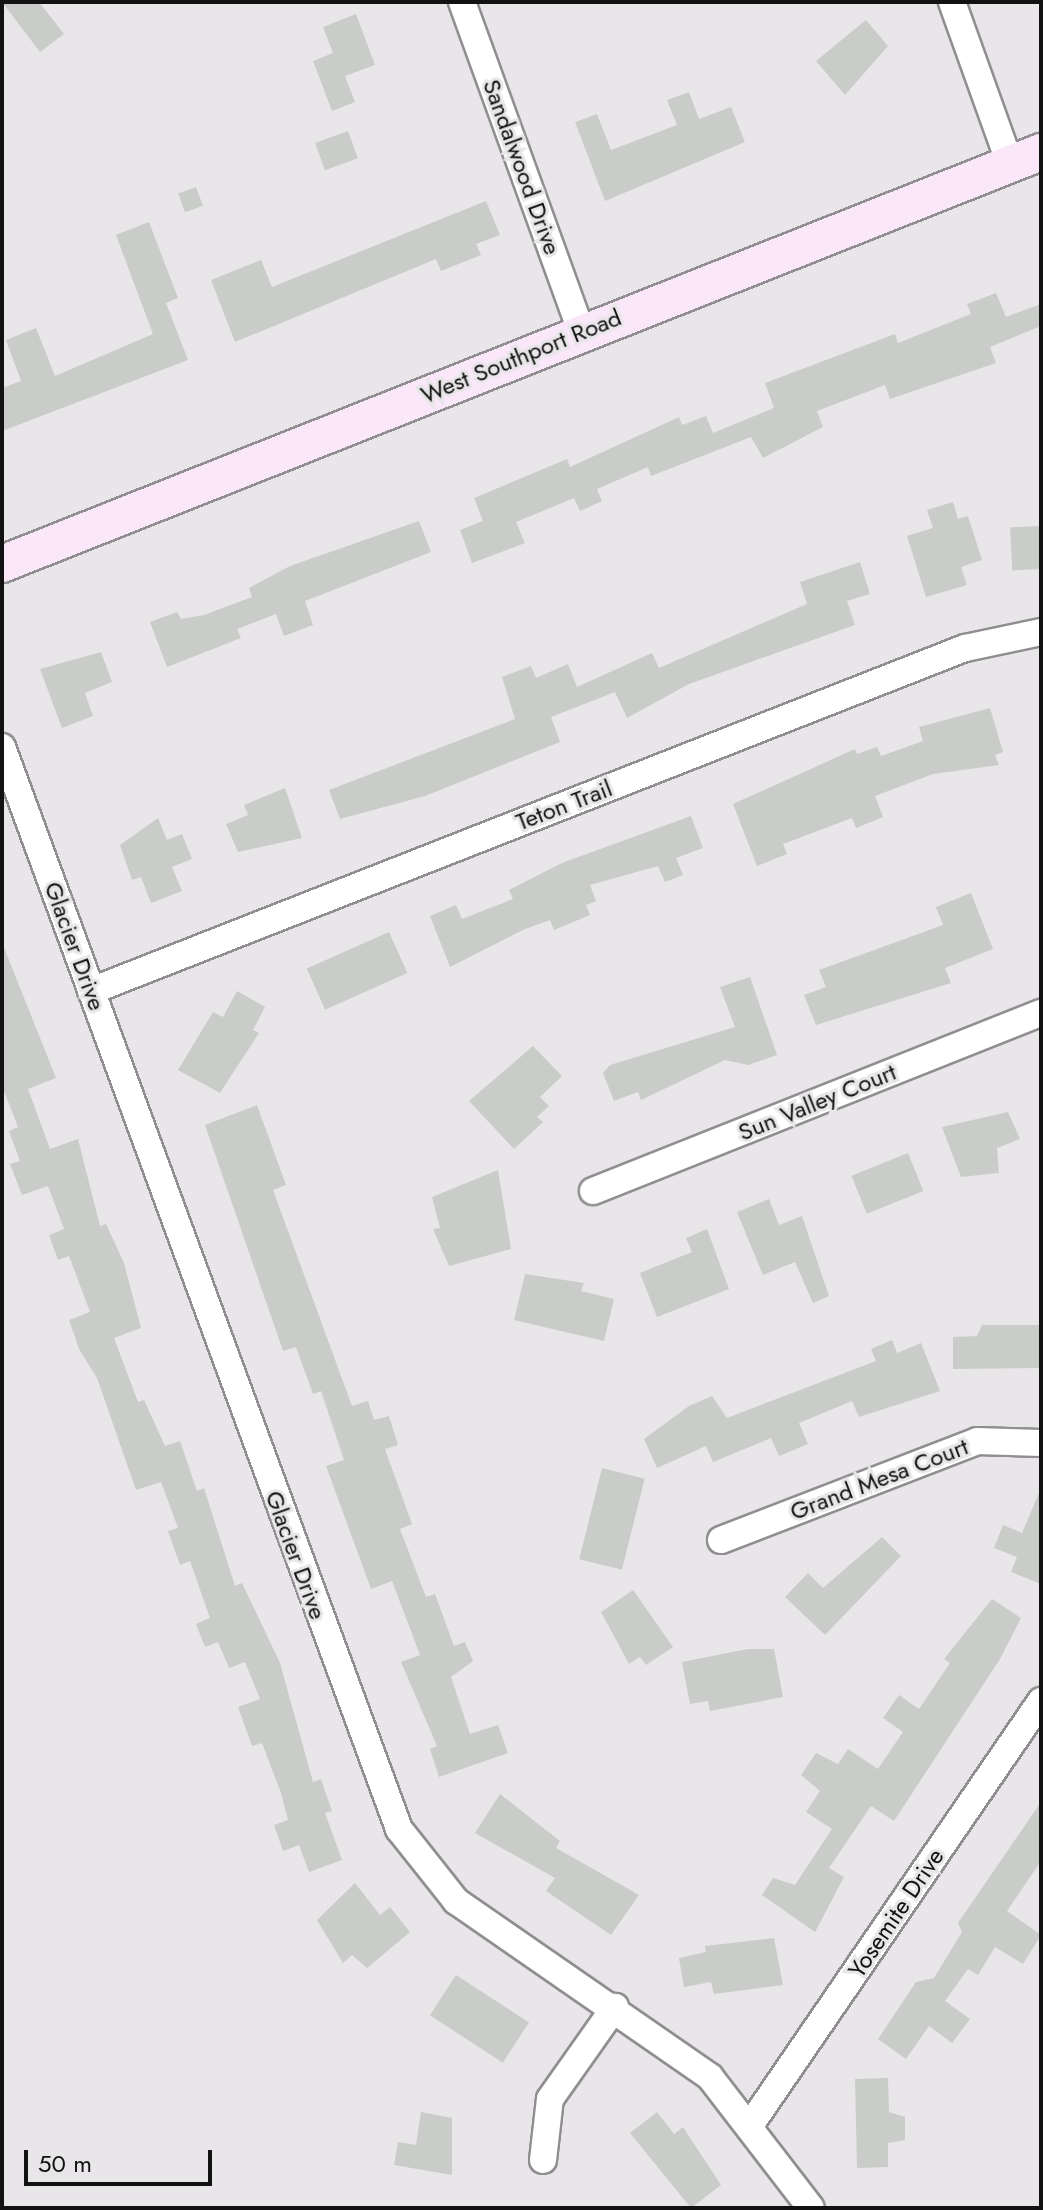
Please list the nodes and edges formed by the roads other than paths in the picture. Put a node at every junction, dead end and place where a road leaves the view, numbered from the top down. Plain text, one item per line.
1 (462, 2) edge
2 (952, 2) edge
3 (1025, 158) edge
4 (581, 331) junction
5 (2, 564) edge
6 (1041, 632) edge
7 (2, 747) edge
8 (91, 991) junction
9 (1041, 1013) edge
10 (593, 1191) dead end
11 (1041, 1443) edge
12 (721, 1540) dead end
13 (1041, 1701) edge
14 (615, 2007) junction
15 (751, 2124) junction
16 (543, 2160) dead end
17 (811, 2208) edge

1 - 4 street, Sandalwood Drive
2 - 3 street
3 - 4 main road, West Southport Road
4 - 5 main road, West Southport Road
6 - 8 street, Teton Trail
7 - 8 street, Glacier Drive
8 - 14 street, Glacier Drive
9 - 10 street, Sun Valley Court
11 - 12 street, Grand Mesa Court
13 - 15 street, Yosemite Drive
14 - 15 street, Glacier Drive
14 - 16 street
15 - 17 street, Glacier Drive

